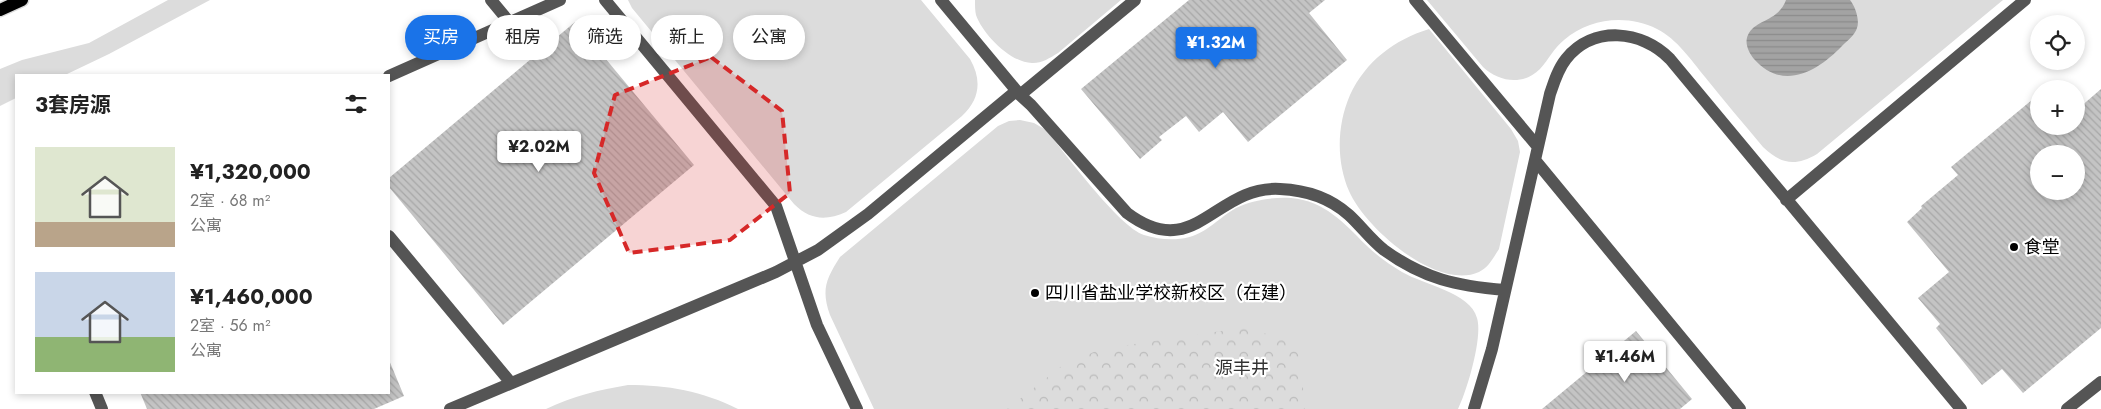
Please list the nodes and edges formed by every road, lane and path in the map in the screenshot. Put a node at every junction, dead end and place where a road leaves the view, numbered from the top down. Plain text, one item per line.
1 (22, 0) edge
2 (491, 0) edge
3 (560, 0) edge
4 (605, 0) edge
5 (941, 0) edge
6 (1135, 0) edge
7 (1415, 0) edge
8 (2025, 0) edge
9 (0, 10) edge
10 (503, 15) edge
11 (527, 15) edge
12 (487, 33) edge
13 (390, 76) edge
14 (1018, 93) junction
15 (1538, 147) junction
16 (1535, 160) junction
17 (1786, 200) junction
18 (390, 237) edge
19 (795, 262) junction
20 (1505, 290) junction
21 (2101, 382) edge
22 (511, 383) junction
23 (96, 394) edge
24 (102, 409) edge
25 (450, 409) edge
26 (857, 409) edge
27 (1474, 409) edge
28 (1740, 409) edge
29 (1961, 409) edge
30 (2068, 409) edge

1 - 9 main road
2 - 10 lane
3 - 11 lane
4 - 19 lane
5 - 14 lane
6 - 14 lane
7 - 15 lane
8 - 17 lane
12 - 13 lane
14 - 19 lane
14 - 20 lane
15 - 16 lane
15 - 17 lane
16 - 20 lane
16 - 28 lane
17 - 29 lane
18 - 22 lane
19 - 22 lane
19 - 26 lane
20 - 27 lane
21 - 30 lane
22 - 25 lane
23 - 24 lane

